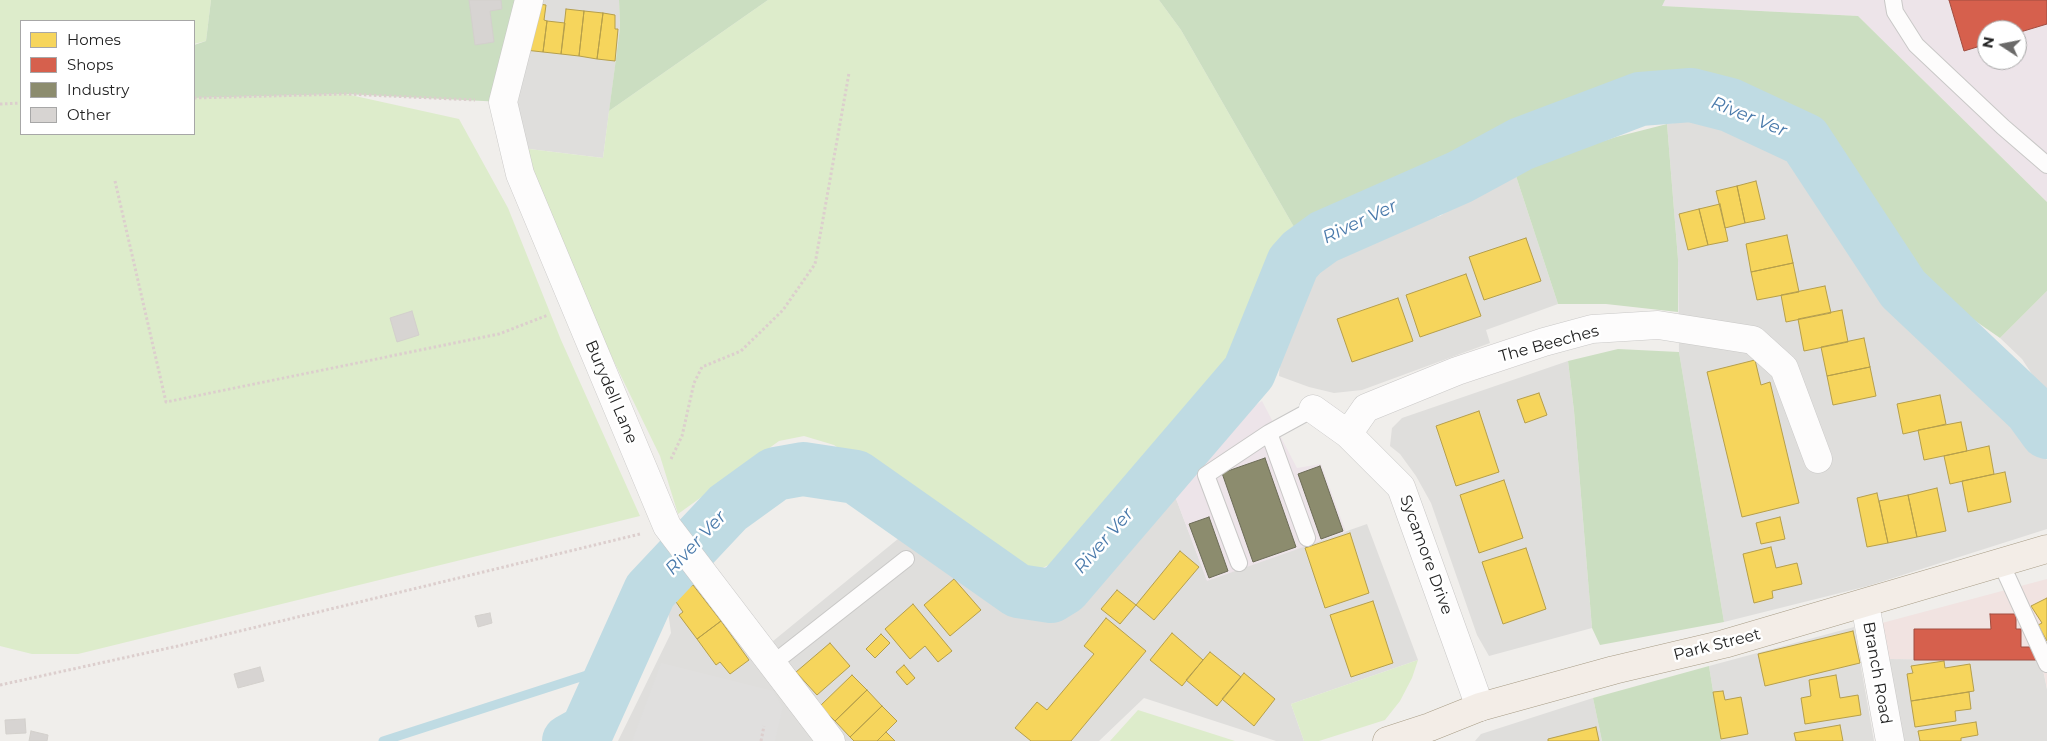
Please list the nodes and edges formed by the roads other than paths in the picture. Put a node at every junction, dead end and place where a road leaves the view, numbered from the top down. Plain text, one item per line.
1 (529, 0) edge
2 (1893, 0) edge
3 (2047, 165) edge
4 (1313, 408) joint
5 (1269, 433) junction
6 (1348, 434) junction
7 (1818, 459) dead end
8 (1307, 538) dead end
9 (2047, 548) edge
10 (906, 559) dead end
11 (2001, 563) junction
12 (1239, 564) dead end
13 (1864, 604) junction
14 (2047, 664) edge
15 (771, 665) junction
16 (1480, 707) junction
17 (1432, 734) edge
18 (831, 741) edge
19 (1387, 741) edge
20 (1890, 741) edge

1 - 15 street, Burydell Lane
2 - 3 lane
4 - 5 lane
4 - 6 street, Sycamore Drive
5 - 8 lane
5 - 12 lane
6 - 7 street, The Beeches
6 - 16 street, Sycamore Drive
9 - 11 main road, Park Street
10 - 15 lane
11 - 13 main road, Park Street
11 - 14 lane
13 - 16 main road, Park Street
13 - 20 street, Branch Road
15 - 18 street, Burydell Lane
16 - 17 main road, Park Street
17 - 19 main road, Park Street

